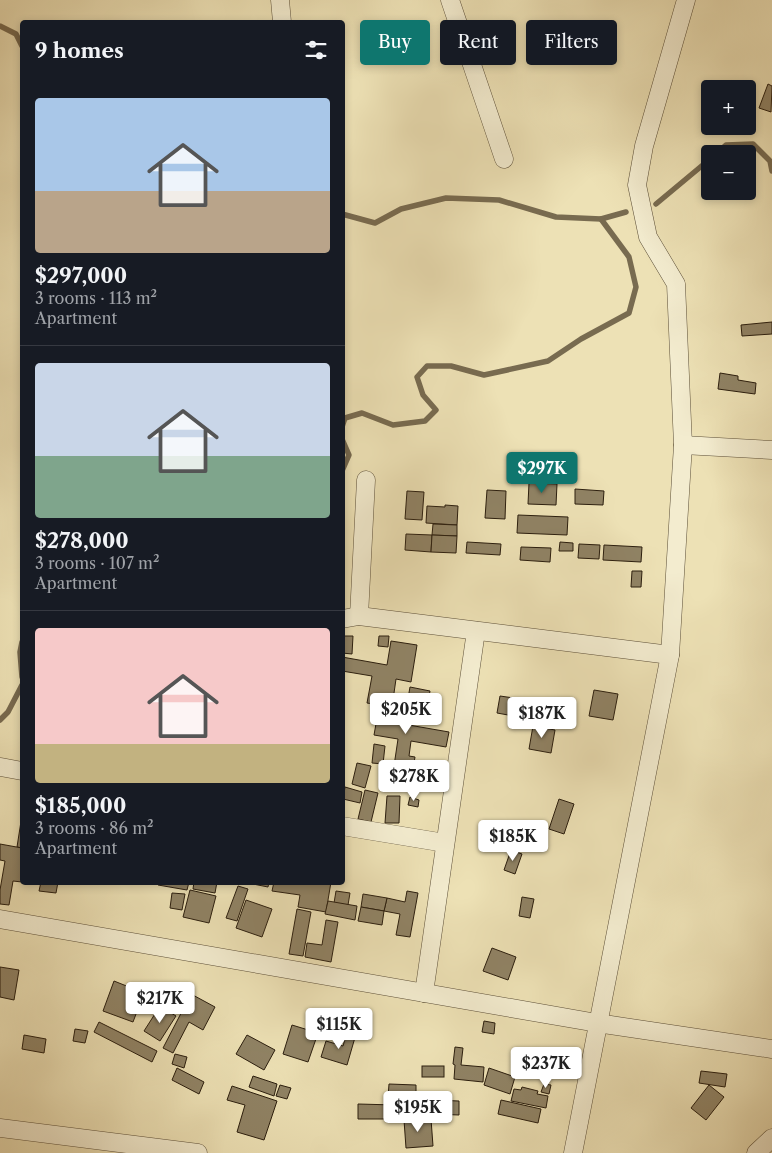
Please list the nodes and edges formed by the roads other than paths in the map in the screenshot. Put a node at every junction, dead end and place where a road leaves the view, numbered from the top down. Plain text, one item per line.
1 (280, 0) edge
2 (450, 0) edge
3 (686, 0) edge
4 (282, 20) edge
5 (504, 159) dead end
6 (683, 445) junction
7 (772, 450) edge
8 (366, 480) dead end
9 (351, 617) edge
10 (476, 631) junction
11 (670, 655) junction
12 (1, 767) edge
13 (20, 771) edge
14 (345, 826) edge
15 (445, 843) junction
16 (0, 919) edge
17 (424, 993) junction
18 (597, 1023) junction
19 (772, 1049) edge
20 (0, 1128) edge
21 (772, 1138) edge
22 (198, 1153) edge
23 (573, 1153) edge
24 (756, 1153) edge

1 - 4 street
2 - 5 street
3 - 6 street
6 - 7 street
6 - 11 street
8 - 9 street
9 - 10 street
10 - 11 street
10 - 15 street
11 - 18 street
12 - 13 street
14 - 15 street
15 - 17 street
16 - 17 street
17 - 18 street
18 - 19 street
18 - 23 street
20 - 22 street
21 - 24 street

